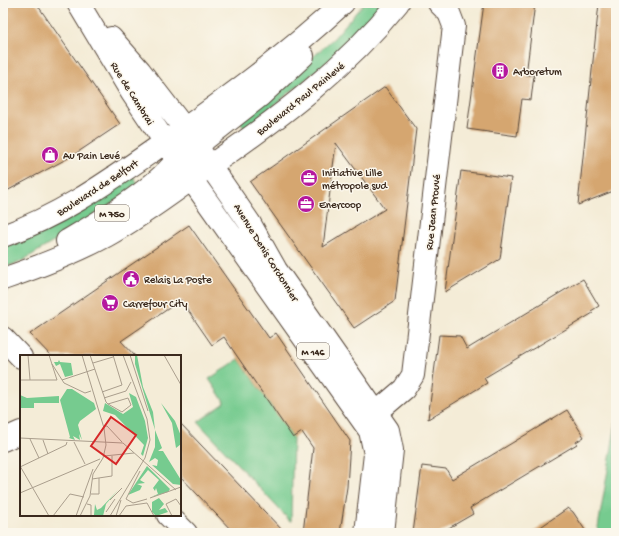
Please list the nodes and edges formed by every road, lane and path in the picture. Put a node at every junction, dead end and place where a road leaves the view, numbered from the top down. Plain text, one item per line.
1 (79, 3) edge
2 (343, 3) edge
3 (355, 3) edge
4 (398, 3) edge
5 (438, 3) edge
6 (184, 128) junction
7 (165, 142) junction
8 (198, 148) junction
9 (177, 161) junction
10 (211, 165) junction
11 (191, 180) junction
12 (3, 236) edge
13 (7, 278) edge
14 (3, 338) edge
15 (20, 356) edge
16 (377, 412) junction
17 (20, 432) edge
18 (3, 440) edge
19 (169, 516) edge
20 (186, 533) edge
21 (366, 533) edge
22 (383, 533) edge

1 - 6 main road, Rue de Cambrai
1 - 7 main road, Rue de Cambrai
2 - 6 main road
3 - 8 main road
4 - 10 main road, Boulevard Paul Painlevé
5 - 16 main road, Rue Jean Prouvé
6 - 7 main road, M 750
6 - 8 main road, Rue de Cambrai
6 - 9 main road, M 750
7 - 9 main road, Rue de Cambrai
7 - 12 main road, Boulevard de Belfort / M 750
8 - 10 main road, Rue de Cambrai
8 - 11 main road
9 - 11 main road, Rue de Cambrai
9 - 13 main road, M 750
10 - 11 main road, Boulevard Paul Painlevé / M 750
10 - 16 main road, Avenue Denis Cordonnier / M 146
11 - 13 main road, M 750
11 - 21 main road, Avenue Denis Cordonnier / M 146
14 - 15 main road
16 - 22 main road, Avenue Denis Cordonnier / M 146
17 - 18 main road
19 - 20 main road

